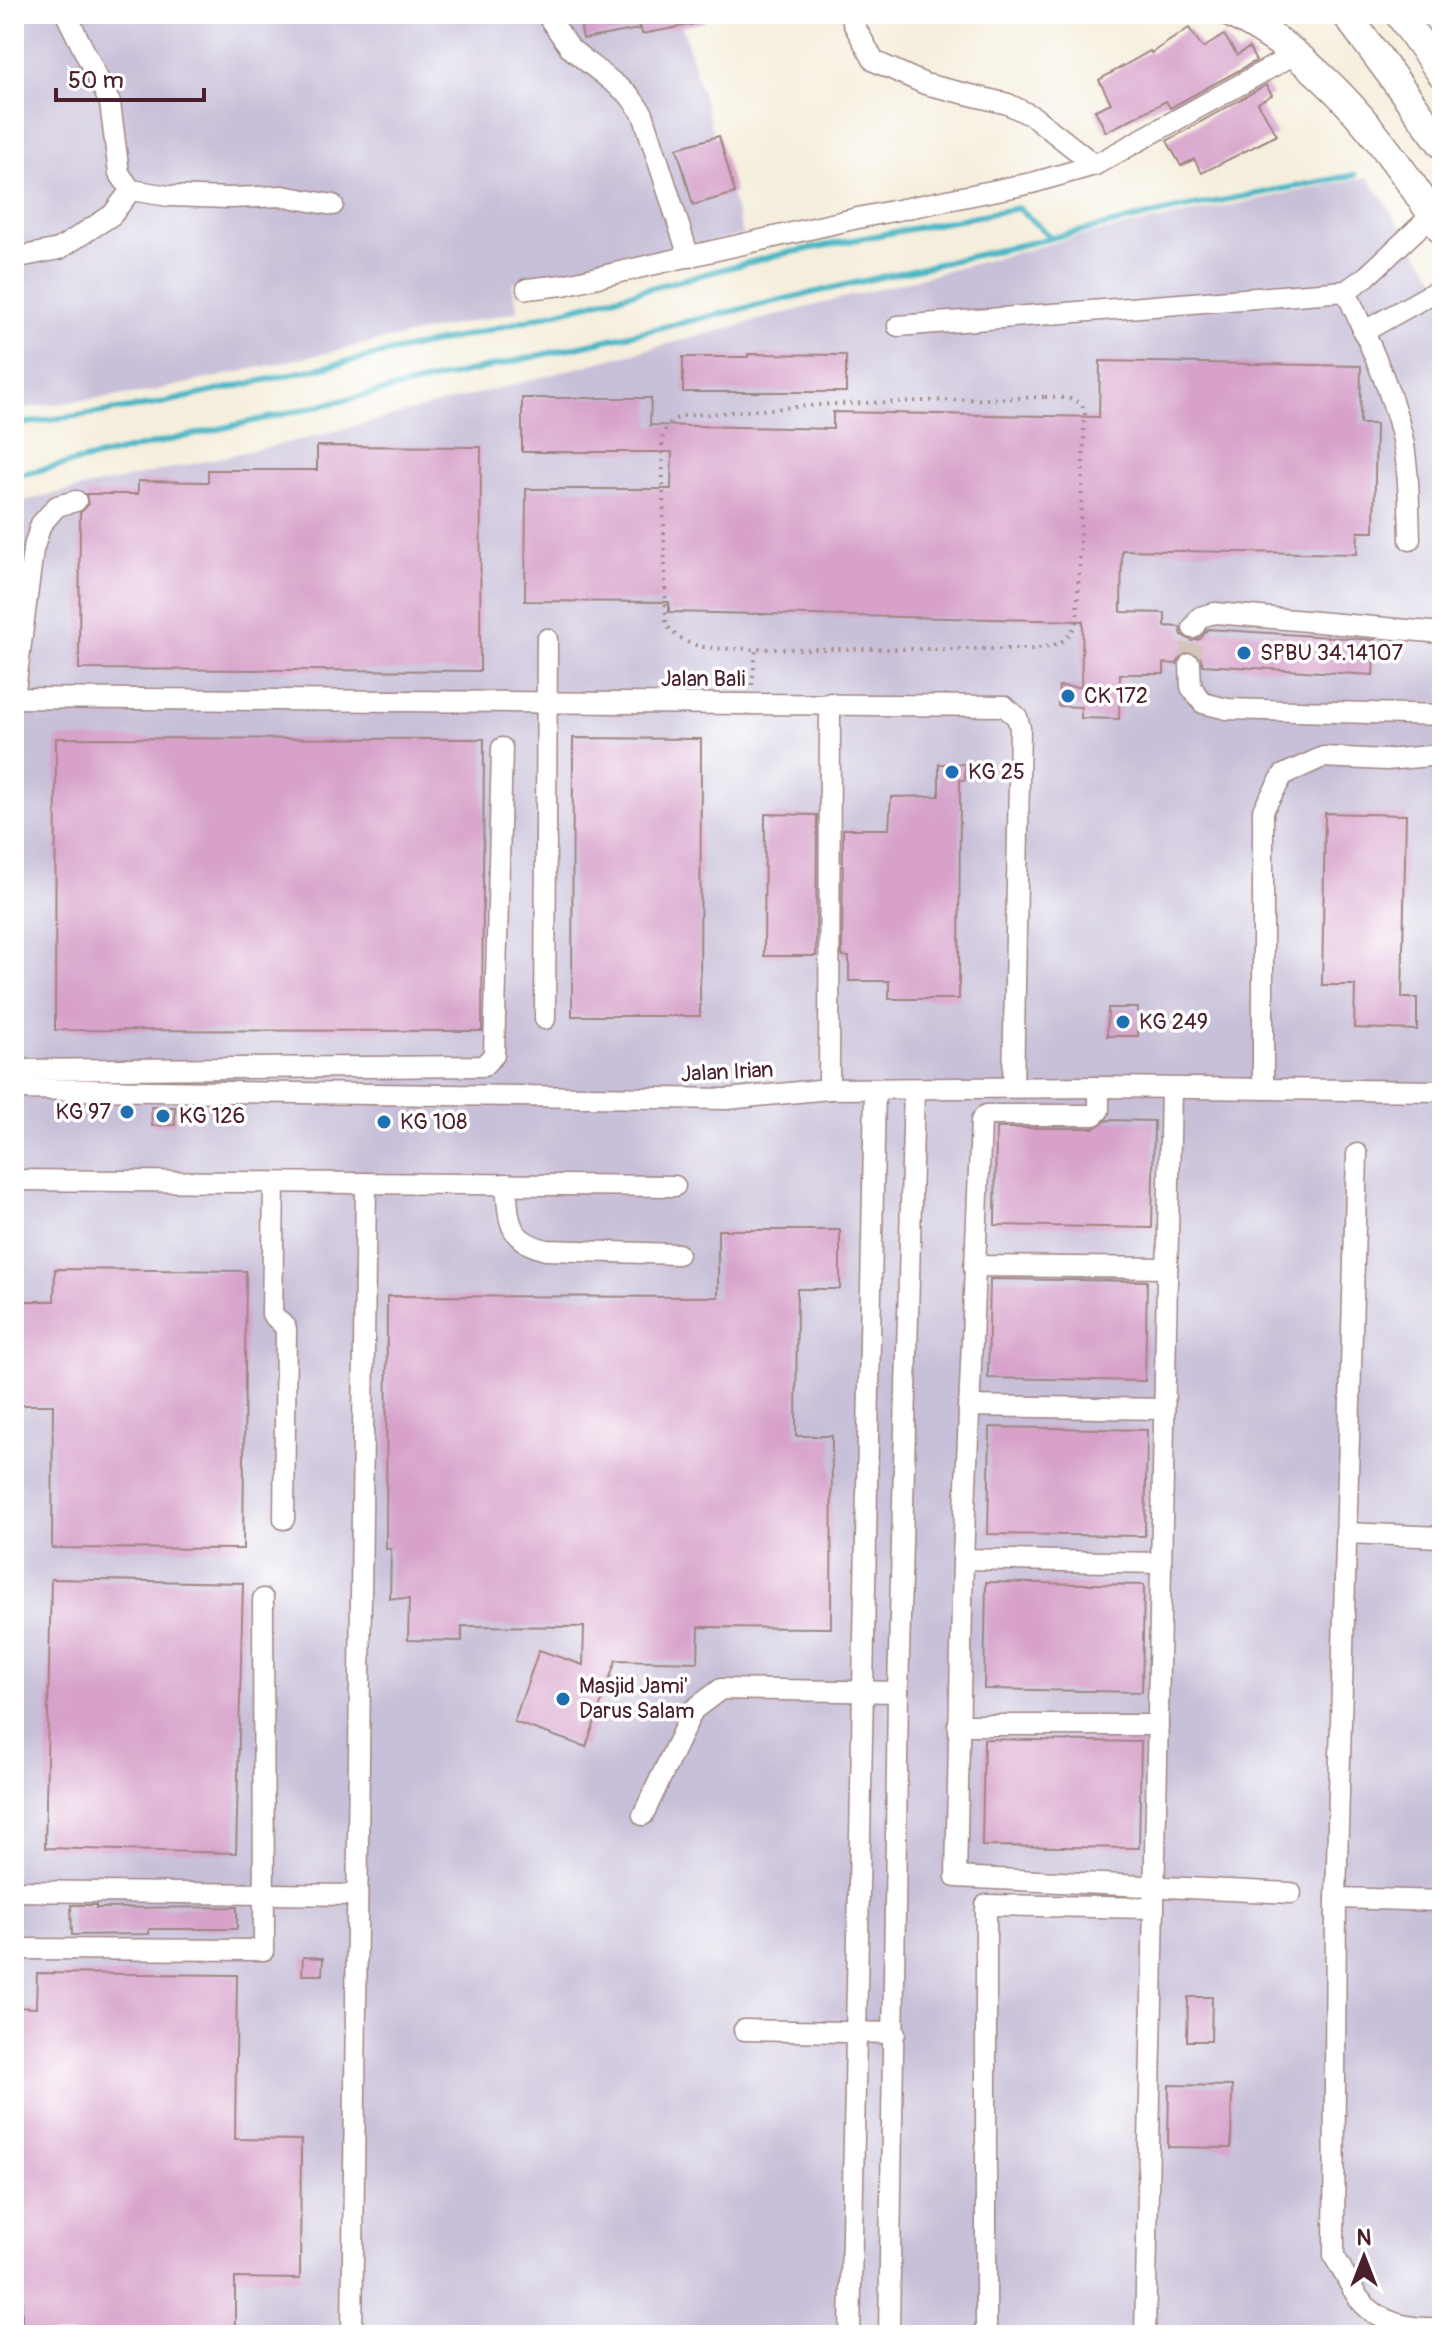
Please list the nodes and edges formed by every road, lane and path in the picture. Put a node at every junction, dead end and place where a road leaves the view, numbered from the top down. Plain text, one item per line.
1 (66, 14) edge
2 (546, 14) edge
3 (1232, 14) edge
4 (1346, 14) edge
5 (1399, 14) edge
6 (853, 23) dead end
7 (1297, 53) junction
8 (1442, 74) edge
9 (1442, 144) edge
10 (1095, 165) junction
11 (131, 190) junction
12 (333, 205) dead end
13 (1432, 224) edge
14 (689, 257) junction
15 (14, 258) edge
16 (1442, 288) edge
17 (527, 289) dead end
18 (1346, 291) junction
19 (898, 326) dead end
20 (1363, 332) junction
21 (76, 501) dead end
22 (1410, 540) dead end
23 (1193, 628) dead end
24 (1442, 633) edge
25 (547, 639) dead end
26 (756, 649) junction
27 (1190, 664) tunnel mouth
28 (14, 698) edge
29 (546, 702) junction
30 (750, 703) junction
31 (830, 703) junction
32 (1442, 715) edge
33 (502, 748) dead end
34 (1429, 756) dead end
35 (545, 1019) dead end
36 (14, 1070) edge
37 (1013, 1087) junction
38 (1099, 1087) junction
39 (14, 1089) edge
40 (829, 1089) junction
41 (914, 1089) junction
42 (1171, 1089) junction
43 (1263, 1089) junction
44 (875, 1090) junction
45 (1442, 1091) edge
46 (1357, 1154) dead end
47 (14, 1180) edge
48 (274, 1183) junction
49 (366, 1183) junction
50 (506, 1184) junction
51 (675, 1186) dead end
52 (678, 1254) dead end
53 (974, 1266) junction
54 (1167, 1268) junction
55 (968, 1406) junction
56 (1164, 1409) junction
57 (284, 1519) dead end
58 (1346, 1533) junction
59 (1442, 1537) edge
60 (963, 1559) junction
61 (1161, 1563) junction
62 (263, 1599) dead end
63 (862, 1691) junction
64 (898, 1692) junction
65 (958, 1725) junction
66 (1158, 1725) junction
67 (643, 1815) dead end
68 (1154, 1885) junction
69 (14, 1891) edge
70 (264, 1893) junction
71 (1291, 1893) dead end
72 (357, 1895) junction
73 (1336, 1898) junction
74 (1442, 1901) edge
75 (1154, 1908) junction
76 (14, 1949) edge
77 (744, 2030) dead end
78 (856, 2032) junction
79 (895, 2033) junction
80 (1442, 2328) edge
81 (352, 2335) edge
82 (850, 2335) edge
83 (889, 2335) edge
84 (986, 2335) edge
85 (1145, 2335) edge

1 - 11 lane
2 - 14 lane
3 - 7 highway
4 - 9 highway
5 - 8 highway
6 - 10 lane
7 - 10 lane
7 - 13 highway
10 - 14 lane
11 - 12 lane
11 - 15 lane
13 - 18 lane
14 - 17 lane
16 - 20 lane
18 - 19 lane
18 - 20 lane
20 - 22 lane
21 - 28 lane
23 - 24 lane
25 - 29 lane
26 - 26 path
26 - 30 path
27 - 32 lane
28 - 29 lane, Jalan Bali
29 - 30 lane, Jalan Bali
29 - 35 lane
30 - 31 lane, Jalan Bali
31 - 37 lane, Jalan Bali
31 - 40 lane
33 - 36 lane
34 - 43 lane
37 - 38 lane, Jalan Irian
37 - 41 lane, Jalan Irian
38 - 42 lane, Jalan Irian
38 - 53 lane
39 - 40 lane, Jalan Irian
40 - 44 lane, Jalan Irian
41 - 44 lane, Jalan Irian
41 - 64 lane
42 - 43 lane, Jalan Irian
42 - 54 lane
43 - 45 lane, Jalan Irian
44 - 63 lane
46 - 58 lane
47 - 48 lane
48 - 49 lane
48 - 57 lane
49 - 50 lane
49 - 72 lane
50 - 51 lane
50 - 52 lane
53 - 54 lane
53 - 55 lane
54 - 56 lane
55 - 56 lane
55 - 60 lane
56 - 61 lane
58 - 59 lane
58 - 73 lane
60 - 61 lane
60 - 65 lane
61 - 66 lane
62 - 70 lane
63 - 64 lane
63 - 67 lane
63 - 78 lane
64 - 79 lane
65 - 66 lane
65 - 68 lane
66 - 68 lane
68 - 71 lane
68 - 75 lane
69 - 70 lane
70 - 72 lane
70 - 76 lane
72 - 81 lane
73 - 74 lane
73 - 80 lane
75 - 84 lane
75 - 85 lane
77 - 78 lane
78 - 79 lane
78 - 82 lane
79 - 83 lane

